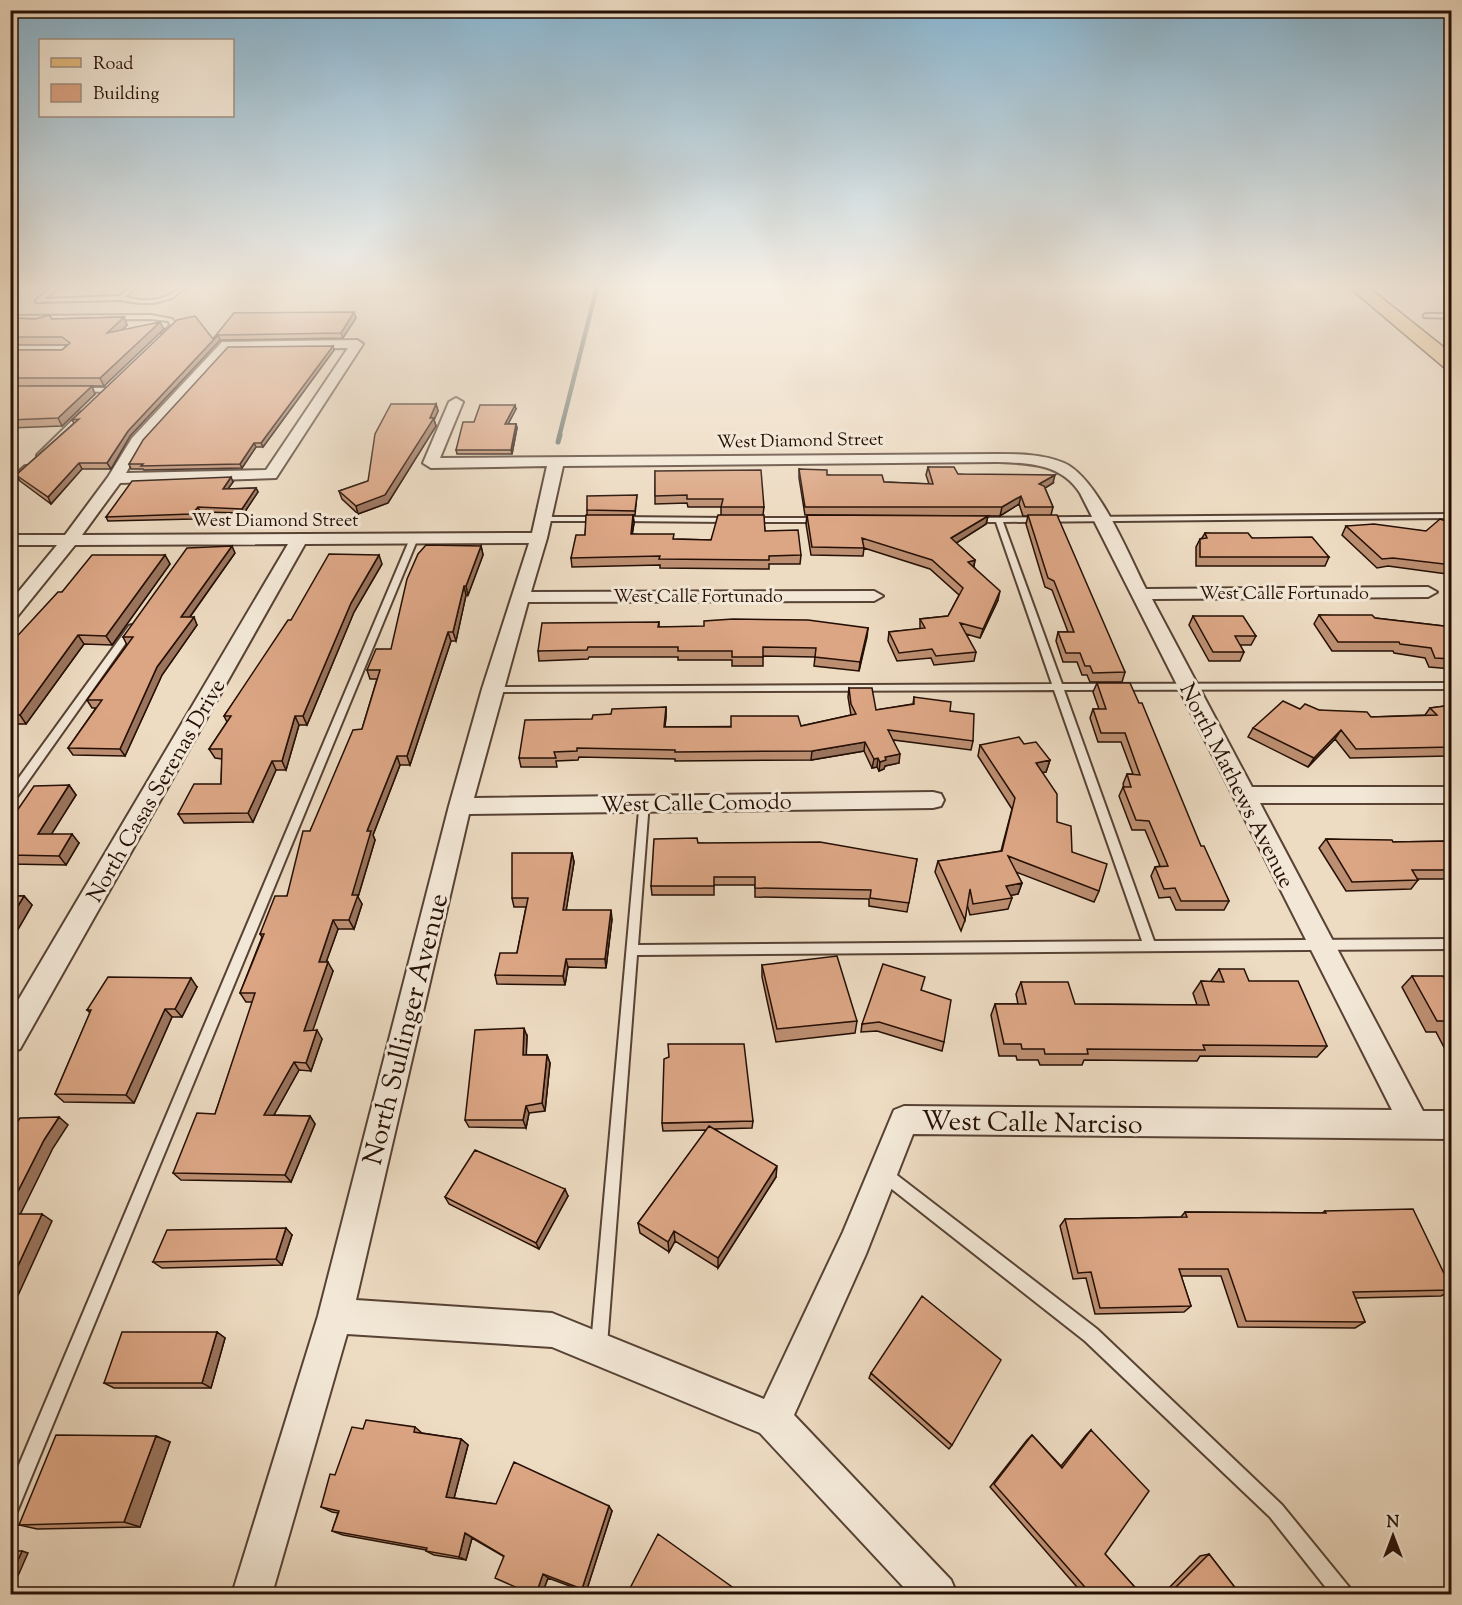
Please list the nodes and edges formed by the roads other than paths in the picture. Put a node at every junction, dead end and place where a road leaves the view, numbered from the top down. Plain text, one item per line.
1 (210, 362) edge
2 (345, 362) edge
3 (115, 382) edge
4 (70, 390) edge
5 (106, 390) junction
6 (98, 398) edge
7 (456, 402) dead end
8 (90, 406) edge
9 (556, 462) junction
10 (1044, 462) joint
11 (115, 478) junction
12 (12, 481) edge
13 (1452, 516) edge
14 (735, 520) edge
15 (747, 520) edge
16 (831, 520) edge
17 (963, 520) edge
18 (999, 520) junction
19 (1101, 520) junction
20 (542, 529) junction
21 (414, 538) junction
22 (299, 539) junction
23 (10, 540) edge
24 (70, 540) junction
25 (1428, 592) dead end
26 (1140, 594) junction
27 (874, 596) dead end
28 (521, 597) junction
29 (10, 614) edge
30 (140, 616) edge
31 (1452, 686) edge
32 (1058, 688) junction
33 (1187, 688) junction
34 (492, 689) junction
35 (1242, 795) junction
36 (1452, 795) edge
37 (10, 798) edge
38 (933, 800) dead end
39 (644, 801) junction
40 (460, 806) junction
41 (1452, 944) edge
42 (1321, 945) junction
43 (1149, 946) junction
44 (632, 950) junction
45 (10, 1040) edge
46 (1415, 1125) junction
47 (1452, 1125) edge
48 (883, 1173) junction
49 (335, 1316) junction
50 (598, 1348) junction
51 (773, 1420) junction
52 (10, 1508) edge
53 (252, 1594) edge
54 (937, 1594) edge
55 (1342, 1594) edge

1 - 11 street
2 - 11 street
3 - 5 lane
4 - 5 lane
5 - 6 lane
7 - 9 street, West Diamond Street
8 - 12 lane
9 - 10 street, West Diamond Street
9 - 20 street, North Sullinger Avenue
10 - 19 street, North Mathews Avenue
11 - 24 street
13 - 19 lane
14 - 20 lane
15 - 16 lane
17 - 18 lane
18 - 19 lane
18 - 32 lane
19 - 26 street, North Mathews Avenue
20 - 21 street, West Diamond Street
20 - 28 street, North Sullinger Avenue
21 - 22 street, West Diamond Street
21 - 52 lane
22 - 24 street, West Diamond Street
22 - 45 street, North Casas Serenas Drive
23 - 24 street, West Diamond Street
24 - 29 street
25 - 26 street, West Calle Fortunado
26 - 33 street, North Mathews Avenue
27 - 28 street, West Calle Fortunado
28 - 34 street, North Sullinger Avenue
30 - 37 lane
31 - 33 lane
32 - 33 lane
32 - 34 lane
32 - 43 lane
33 - 35 street, North Mathews Avenue
34 - 40 street, North Sullinger Avenue
35 - 36 street
35 - 42 street, North Mathews Avenue
38 - 39 street, West Calle Comodo
39 - 40 street, West Calle Comodo
39 - 44 lane
40 - 49 street, North Sullinger Avenue
41 - 42 lane
42 - 43 lane
42 - 46 street, North Mathews Avenue
43 - 44 lane
44 - 50 lane
46 - 47 street, West Calle Narciso
46 - 48 street, West Calle Narciso
48 - 51 street, West Calle Narciso
48 - 55 lane
49 - 50 street
49 - 53 street, North Sullinger Avenue
50 - 51 street
51 - 54 street

